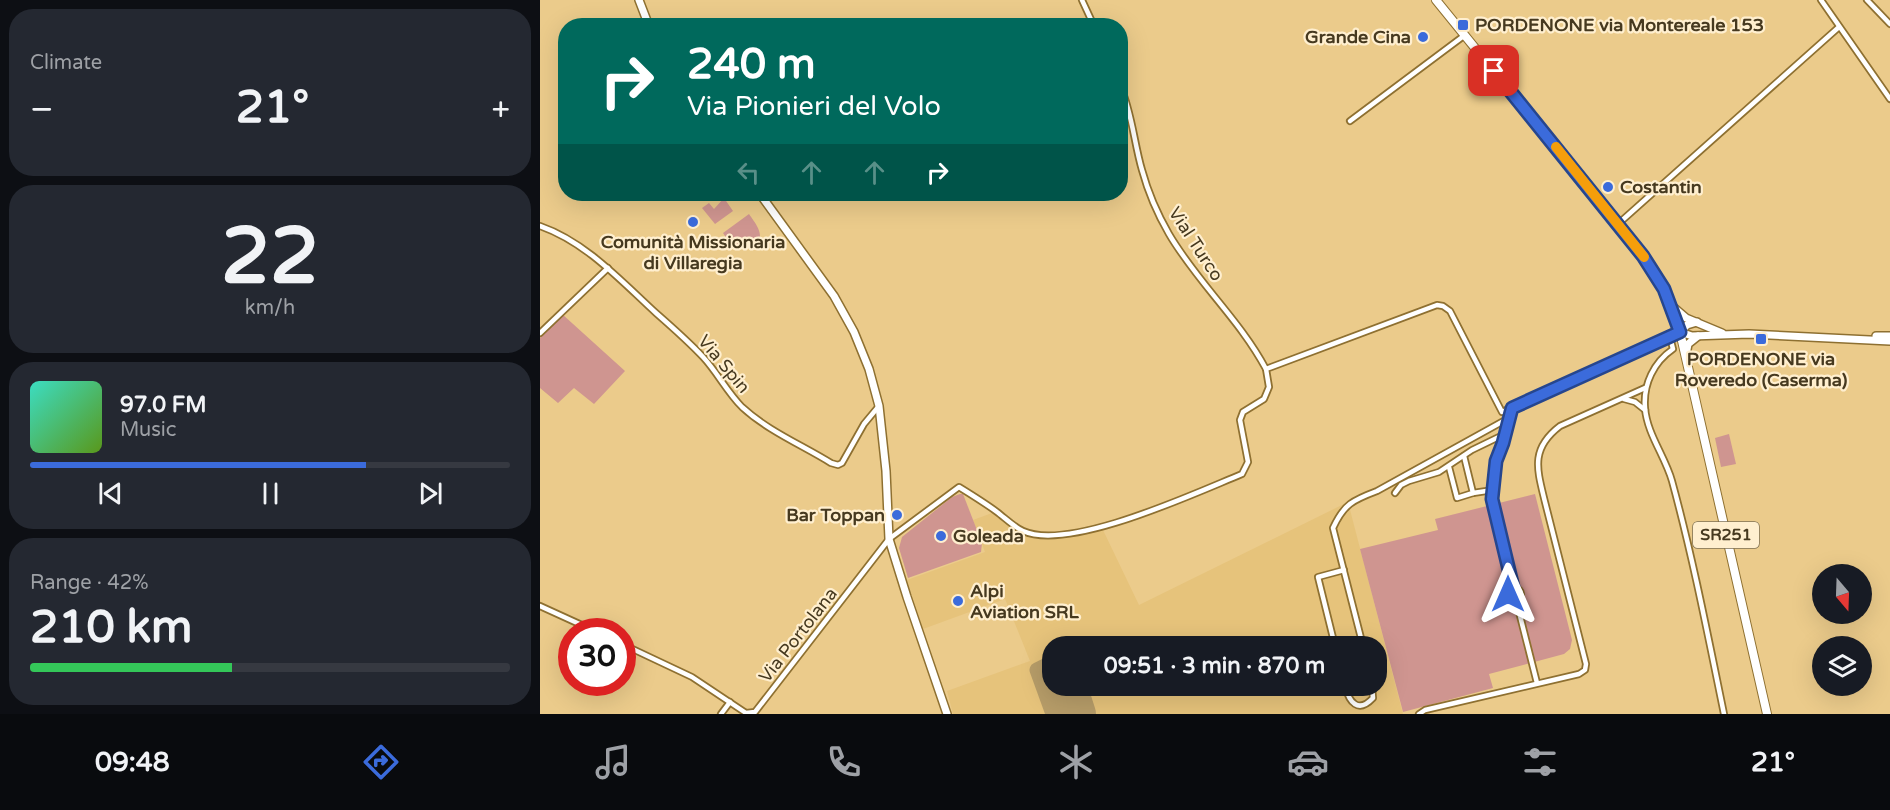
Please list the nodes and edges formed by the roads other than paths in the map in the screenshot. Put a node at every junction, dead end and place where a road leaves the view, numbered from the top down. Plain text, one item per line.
1 (639, 0) edge
2 (1082, 0) edge
3 (1436, 0) edge
4 (1821, 0) edge
5 (1867, 0) edge
6 (646, 18) edge
7 (1090, 18) edge
8 (1890, 24) edge
9 (1839, 27) junction
10 (1465, 35) junction
11 (1890, 99) edge
12 (1128, 116) edge
13 (1350, 121) dead end
14 (765, 201) edge
15 (1618, 224) junction
16 (540, 226) edge
17 (608, 268) junction
18 (1672, 306) junction
19 (1697, 322) junction
20 (1680, 332) junction
21 (540, 333) edge
22 (1724, 334) junction
23 (1699, 336) junction
24 (1890, 336) edge
25 (1670, 337) junction
26 (1852, 338) junction
27 (1890, 340) edge
28 (1686, 355) junction
29 (1266, 369) junction
30 (1645, 388) junction
31 (1622, 399) junction
32 (879, 406) junction
33 (1512, 408) junction
34 (1645, 410) junction
35 (1509, 418) junction
36 (1506, 434) junction
37 (1464, 456) junction
38 (1449, 466) junction
39 (1493, 490) junction
40 (1395, 493) dead end
41 (1473, 493) junction
42 (890, 539) junction
43 (1344, 570) junction
44 (1513, 587) junction
45 (1516, 600) junction
46 (540, 606) edge
47 (566, 618) edge
48 (1333, 636) edge
49 (1360, 636) edge
50 (636, 651) edge
51 (1537, 683) junction
52 (1349, 696) edge
53 (1373, 696) edge
54 (730, 702) junction
55 (721, 714) edge
56 (947, 714) edge
57 (1419, 714) edge
58 (1724, 714) edge
59 (1767, 714) edge

1 - 6 street
2 - 7 street
3 - 10 main road, SR251
4 - 9 street
5 - 8 street
9 - 11 street
9 - 15 street
10 - 13 street
10 - 15 main road, SR251
12 - 29 street, Vial Turco
14 - 32 street
15 - 18 main road, SR251
16 - 17 street, Via Spin
17 - 21 street
17 - 32 street, Via Spin
18 - 19 street
18 - 20 main road, SR251
19 - 20 street
19 - 22 street
20 - 23 street
20 - 25 street
20 - 28 main road, SR251
22 - 23 street
22 - 26 street
23 - 28 street
24 - 26 street
25 - 30 street
25 - 33 street
26 - 27 street
28 - 59 main road, SR251
29 - 33 street
29 - 42 street
30 - 31 street
30 - 34 street
31 - 34 street
31 - 51 street
32 - 42 street
33 - 35 street
34 - 58 street
35 - 36 street
35 - 43 street
36 - 37 street
36 - 39 street
37 - 38 street
37 - 41 street
38 - 40 street
38 - 41 street
39 - 41 street
39 - 44 street
42 - 54 street, Via Portolana
42 - 56 street
43 - 48 street
43 - 49 street
44 - 45 street
44 - 45 street
45 - 51 street
46 - 47 street
50 - 54 street
51 - 57 street
52 - 53 street
54 - 55 street

